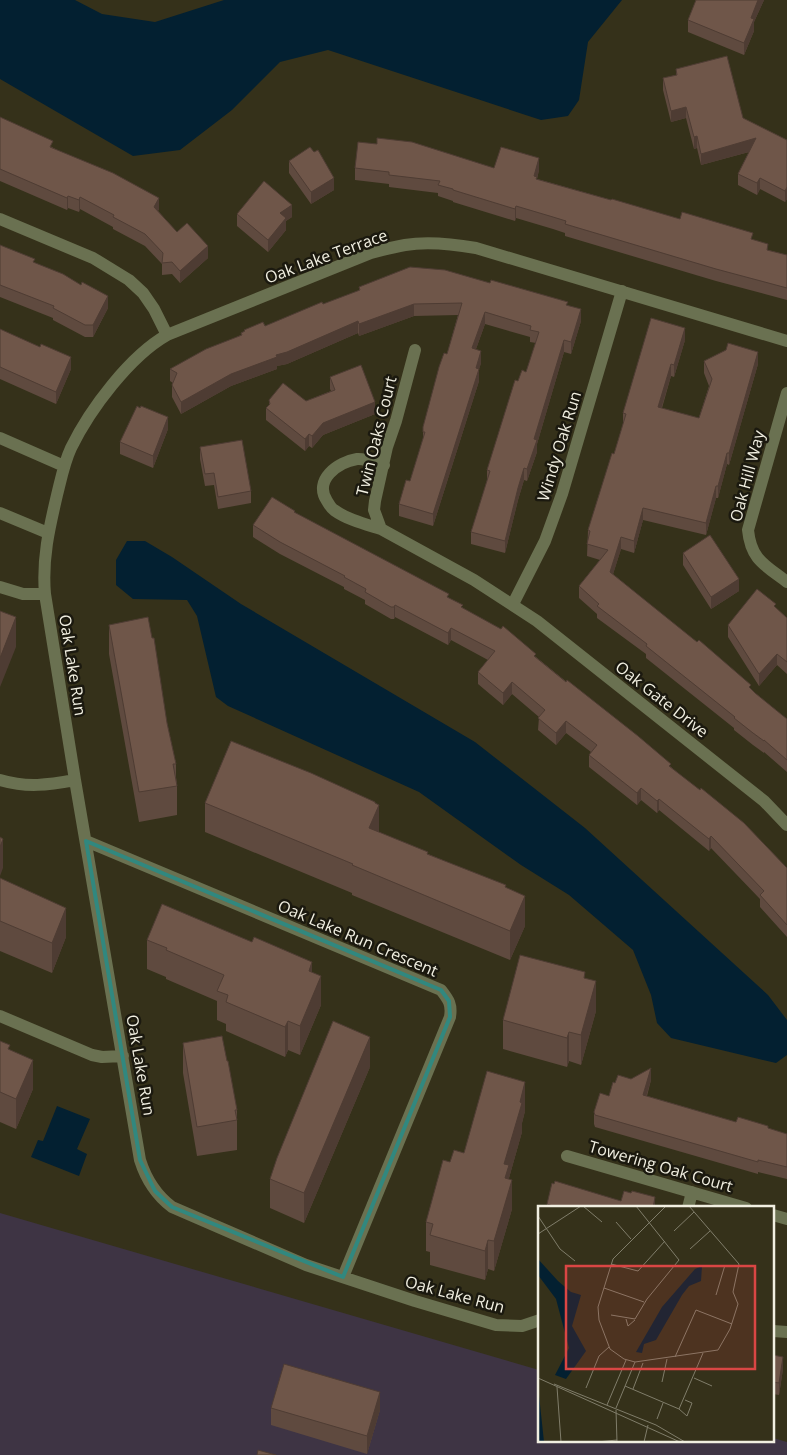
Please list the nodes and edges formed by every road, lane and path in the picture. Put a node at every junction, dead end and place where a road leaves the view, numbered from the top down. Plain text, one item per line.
1 (0, 219) edge
2 (622, 291) junction
3 (167, 335) junction
4 (787, 341) edge
5 (416, 350) dead end
6 (787, 393) edge
7 (0, 438) edge
8 (384, 465) junction
9 (64, 466) junction
10 (0, 513) edge
11 (381, 529) junction
12 (48, 532) junction
13 (787, 582) edge
14 (0, 586) edge
15 (46, 594) junction
16 (513, 604) junction
17 (0, 780) edge
18 (75, 780) junction
19 (787, 825) edge
20 (86, 841) junction
21 (0, 1016) edge
22 (123, 1056) junction
23 (567, 1156) dead end
24 (692, 1192) junction
25 (688, 1206) edge
26 (739, 1206) edge
27 (774, 1215) edge
28 (787, 1219) edge
29 (343, 1277) junction
30 (538, 1321) edge
31 (774, 1331) edge
32 (787, 1332) edge

1 - 3 street
2 - 3 street, Oak Lake Terrace
2 - 4 street, Oak Lake Terrace
2 - 16 street, Windy Oak Run
3 - 9 street, Oak Lake Terrace
5 - 8 street, Twin Oaks Court
6 - 13 street, Oak Hill Way
7 - 9 street
8 - 11 street, Twin Oaks Court
8 - 11 street
9 - 12 street, Oak Lake Terrace
10 - 12 street
11 - 16 street
12 - 15 street, Oak Lake Run
14 - 15 street
15 - 18 street, Oak Lake Run
16 - 19 street, Oak Gate Drive
17 - 18 street
18 - 20 street, Oak Lake Run
20 - 22 street, Oak Lake Run
20 - 29 street, Oak Lake Run Crescent
21 - 22 street
22 - 29 street, Oak Lake Run
23 - 24 street, Towering Oak Court
24 - 25 street
24 - 26 street, Towering Oak Court
27 - 28 street
29 - 30 street, Oak Lake Run
31 - 32 street

